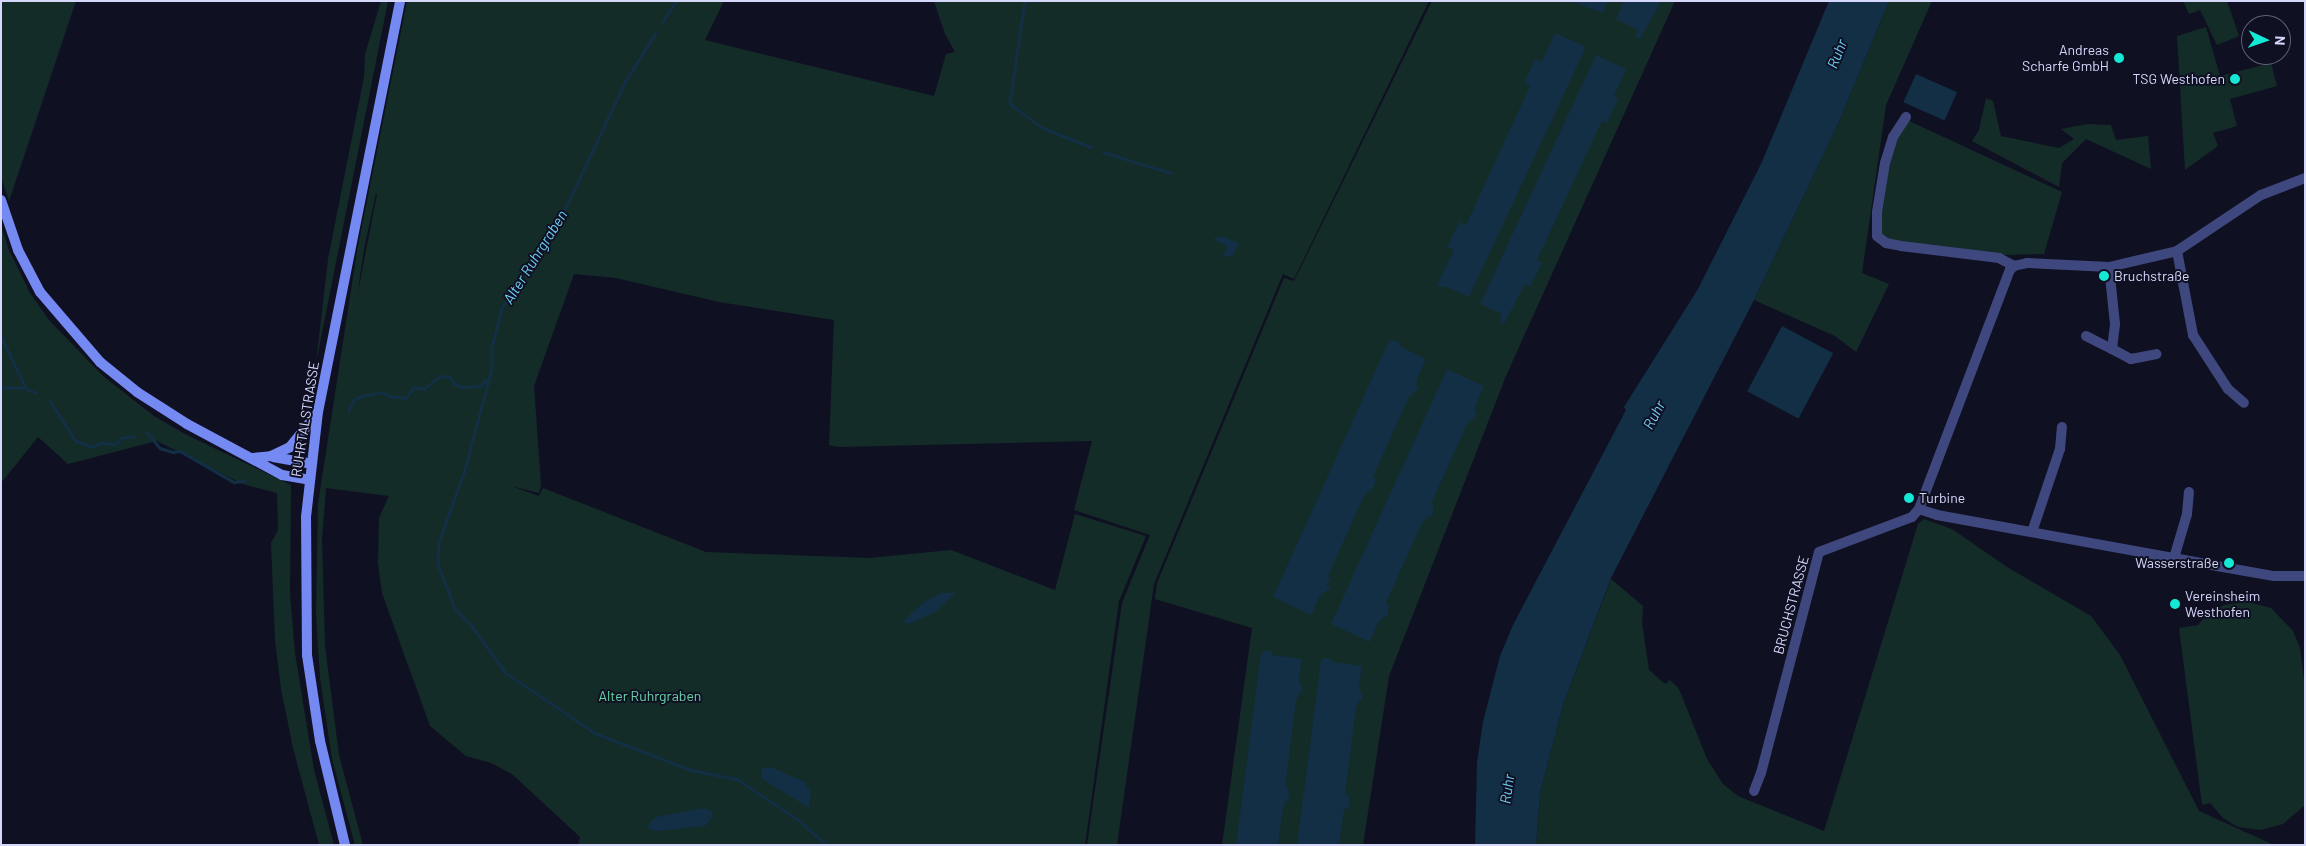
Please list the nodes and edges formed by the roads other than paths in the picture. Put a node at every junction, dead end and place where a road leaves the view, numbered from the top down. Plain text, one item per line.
1 (400, 1) edge
2 (1906, 117) dead end
3 (2305, 178) edge
4 (1, 200) edge
5 (2177, 250) junction
6 (2014, 266) junction
7 (2109, 267) junction
8 (2086, 336) dead end
9 (2112, 349) junction
10 (2157, 354) dead end
11 (2244, 403) dead end
12 (318, 412) junction
13 (2062, 426) dead end
14 (270, 456) junction
15 (253, 458) junction
16 (311, 464) junction
17 (309, 480) junction
18 (2190, 492) dead end
19 (1919, 509) junction
20 (2032, 532) junction
21 (2174, 558) junction
22 (2305, 576) edge
23 (1754, 791) dead end
24 (345, 845) edge

1 - 12 main road, RUHRTALSTRASSE
2 - 6 street
3 - 5 street
4 - 15 main road
5 - 7 street
5 - 11 street
6 - 7 street
6 - 19 street
7 - 9 street
8 - 9 street
9 - 10 street
12 - 14 main road
12 - 16 main road, RUHRTALSTRASSE
13 - 20 street
14 - 15 main road
14 - 16 main road
15 - 17 main road
16 - 17 main road, RUHRTALSTRASSE
17 - 24 main road, RUHRTALSTRASSE
18 - 21 street
19 - 20 street
19 - 23 street, BRUCHSTRASSE
20 - 21 street
21 - 22 street

